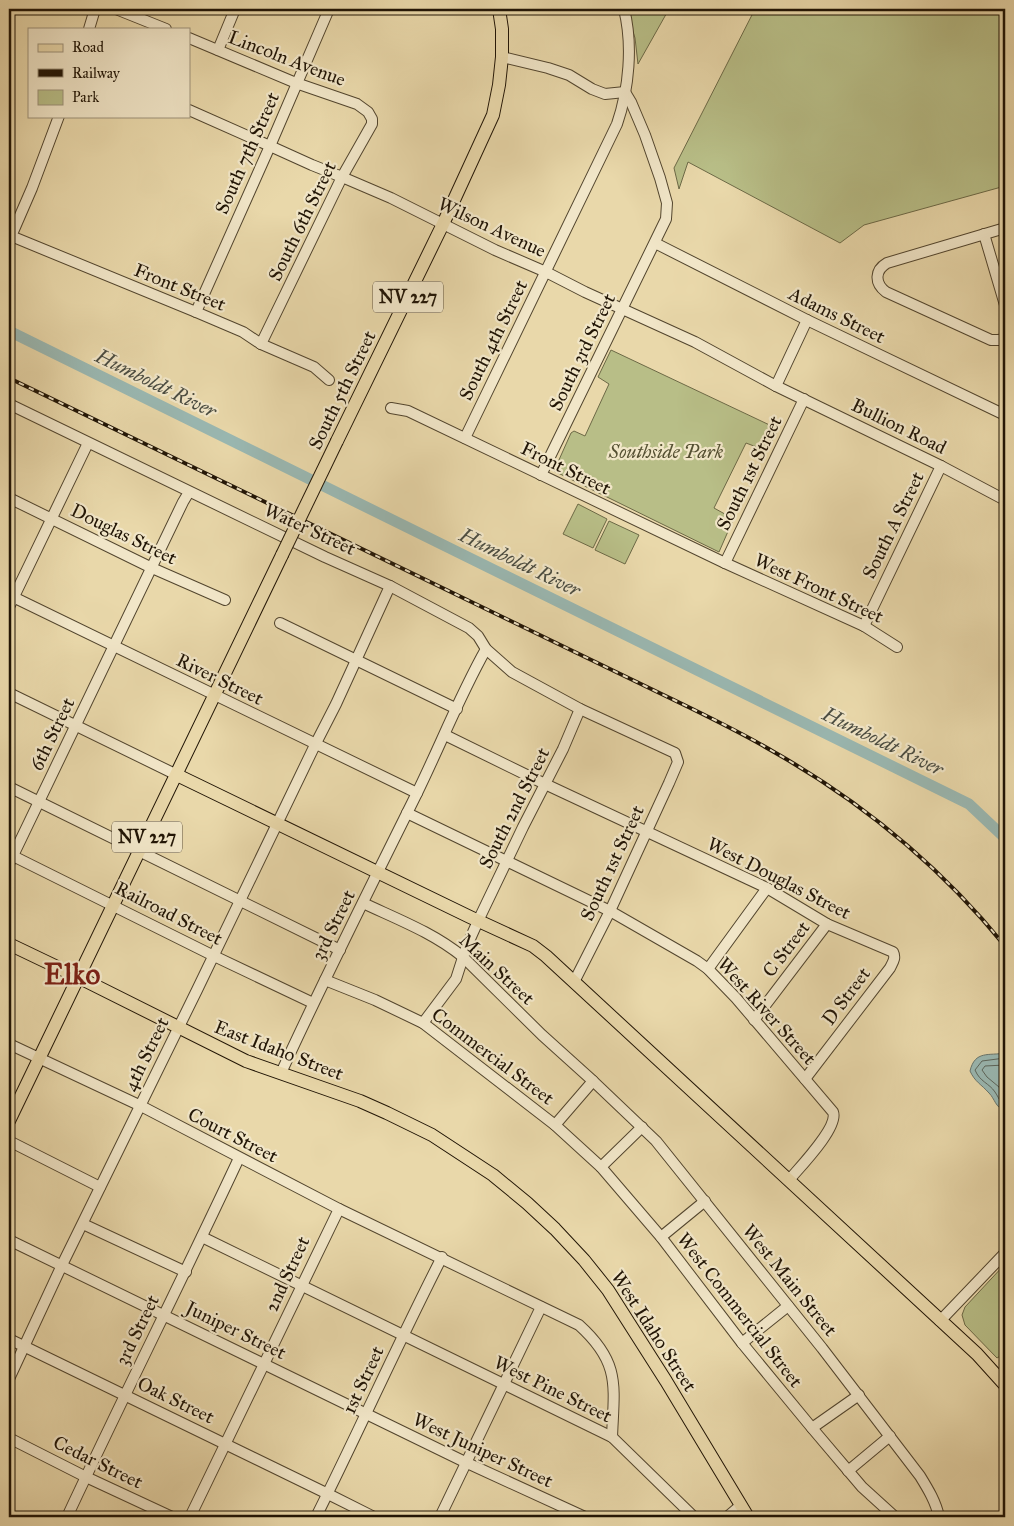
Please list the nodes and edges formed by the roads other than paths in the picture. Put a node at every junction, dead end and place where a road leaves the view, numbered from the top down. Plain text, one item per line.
1 (95, 9) edge
2 (116, 9) edge
3 (235, 9) edge
4 (329, 9) edge
5 (499, 9) edge
6 (624, 9) edge
7 (89, 28) edge
8 (164, 28) edge
9 (190, 38) edge
10 (218, 50) junction
11 (502, 57) junction
12 (296, 83) junction
13 (625, 92) junction
14 (190, 110) edge
15 (370, 115) joint
16 (58, 118) edge
17 (270, 146) junction
18 (342, 177) junction
19 (443, 224) junction
20 (1005, 228) edge
21 (984, 234) junction
22 (10, 239) edge
23 (655, 243) junction
24 (546, 272) junction
25 (1005, 305) edge
26 (623, 309) junction
27 (196, 312) junction
28 (807, 320) junction
29 (1005, 339) edge
30 (261, 344) junction
31 (329, 380) dead end
32 (776, 386) junction
33 (804, 399) junction
34 (9, 404) edge
35 (391, 408) dead end
36 (1004, 411) edge
37 (464, 438) junction
38 (88, 443) junction
39 (941, 466) junction
40 (541, 475) junction
41 (190, 492) junction
42 (9, 498) edge
43 (1005, 500) edge
44 (51, 519) junction
45 (725, 563) junction
46 (152, 568) junction
47 (390, 586) junction
48 (10, 600) edge
49 (225, 600) dead end
50 (280, 623) dead end
51 (864, 626) junction
52 (114, 647) junction
53 (898, 647) dead end
54 (486, 649) junction
55 (357, 660) junction
56 (9, 693) edge
57 (215, 696) junction
58 (457, 709) junction
59 (580, 709) junction
60 (76, 725) junction
61 (444, 734) junction
62 (315, 745) junction
63 (678, 758) joint
64 (177, 775) junction
65 (545, 784) junction
66 (9, 788) edge
67 (417, 793) junction
68 (39, 802) junction
69 (407, 813) junction
70 (277, 823) junction
71 (646, 831) junction
72 (139, 852) junction
73 (10, 858) edge
74 (506, 862) junction
75 (378, 873) junction
76 (767, 888) junction
77 (240, 900) junction
78 (364, 903) junction
79 (113, 906) junction
80 (610, 910) junction
81 (478, 921) junction
82 (827, 924) junction
83 (9, 944) edge
84 (340, 950) junction
85 (895, 955) joint
86 (214, 956) junction
87 (463, 957) junction
88 (708, 969) junction
89 (78, 977) junction
90 (325, 980) junction
91 (574, 982) junction
92 (313, 1003) junction
93 (754, 1020) junction
94 (423, 1023) junction
95 (178, 1028) junction
96 (9, 1044) edge
97 (39, 1058) junction
98 (281, 1073) junction
99 (805, 1079) junction
100 (593, 1081) junction
101 (141, 1106) junction
102 (9, 1121) edge
103 (555, 1125) junction
104 (642, 1127) junction
105 (9, 1141) edge
106 (239, 1158) junction
107 (601, 1168) junction
108 (790, 1180) junction
109 (504, 1184) joint
110 (100, 1187) junction
111 (705, 1201) junction
112 (339, 1209) junction
113 (83, 1224) junction
114 (202, 1237) junction
115 (661, 1237) junction
116 (9, 1240) edge
117 (1005, 1253) edge
118 (442, 1258) junction
119 (62, 1265) junction
120 (186, 1272) junction
121 (302, 1286) junction
122 (788, 1306) junction
123 (541, 1307) junction
124 (164, 1315) junction
125 (940, 1321) junction
126 (403, 1335) junction
127 (9, 1339) edge
128 (742, 1342) junction
129 (25, 1346) junction
130 (264, 1363) junction
131 (9, 1379) edge
132 (503, 1384) junction
133 (1005, 1385) edge
134 (125, 1395) junction
135 (858, 1395) junction
136 (367, 1413) junction
137 (812, 1428) junction
138 (890, 1436) junction
139 (612, 1437) junction
140 (9, 1438) edge
141 (225, 1444) junction
142 (465, 1462) junction
143 (848, 1471) junction
144 (86, 1477) junction
145 (328, 1494) junction
146 (740, 1506) junction
147 (67, 1517) edge
148 (172, 1517) edge
149 (190, 1517) edge
150 (316, 1517) edge
151 (374, 1517) edge
152 (440, 1517) edge
153 (584, 1517) edge
154 (694, 1517) edge
155 (727, 1517) edge
156 (748, 1517) edge
157 (895, 1517) edge
158 (939, 1517) edge

1 - 7 street
2 - 8 street
3 - 10 street
4 - 12 street, South 7th Street
5 - 11 main road, South 5th Street / NV 227
6 - 13 street, South 4th Street
9 - 10 street, Lincoln Avenue
10 - 12 street, Lincoln Avenue
11 - 13 street
11 - 19 main road, South 5th Street / NV 227
12 - 15 street, Lincoln Avenue
12 - 17 street, South 7th Street
13 - 23 street, South 3rd Street
13 - 24 street, South 4th Street
14 - 17 street, Wilson Avenue
15 - 18 street, South 6th Street
16 - 22 street
17 - 18 street, Wilson Avenue
17 - 27 street, South 7th Street
18 - 19 street, Wilson Avenue
18 - 30 street, South 6th Street
19 - 24 street, Wilson Avenue
19 - 57 main road, South 5th Street / NV 227, bridge
20 - 21 street
21 - 25 street
21 - 29 street
22 - 27 street, Front Street
23 - 26 street, South 3rd Street
23 - 28 street, Adams Street
24 - 26 street, Wilson Avenue
24 - 37 street, South 4th Street
26 - 32 street, Wilson Avenue
26 - 40 street, South 3rd Street
27 - 30 street, Front Street
28 - 32 street, South 1st Street
28 - 36 street, Adams Street
30 - 31 street, Front Street
32 - 33 street, Bullion Road
33 - 39 street, Bullion Road
33 - 45 street, South 1st Street
34 - 38 street, Water Street
35 - 37 street, Front Street
37 - 40 street, Front Street
38 - 41 street, Water Street
38 - 44 street
39 - 43 street, Bullion Road
39 - 51 street, South A Street
40 - 45 street, Front Street
41 - 46 street
41 - 47 street, Water Street
42 - 44 street, Douglas Street
44 - 46 street, Douglas Street
44 - 48 street
45 - 51 street, West Front Street
46 - 49 street, Douglas Street
46 - 52 street
47 - 54 street, Water Street
47 - 55 street
48 - 52 street, River Street
50 - 55 street
51 - 53 street, West Front Street
52 - 57 street, River Street
52 - 60 street, 6th Street
54 - 58 street
54 - 59 street, Water Street
55 - 58 street
55 - 62 street
56 - 60 street
57 - 62 street, River Street
57 - 64 main road, NV 227
58 - 61 street
59 - 63 street, Water Street
59 - 65 street, South 2nd Street
60 - 64 street
60 - 68 street, 6th Street
61 - 65 street
61 - 67 street
62 - 67 street, River Street
62 - 70 street, 4th Street
63 - 71 street, South 1st Street
64 - 70 main road
64 - 72 main road, NV 227
65 - 71 street
65 - 74 street, South 2nd Street
66 - 68 street
67 - 69 street, 3rd Street
68 - 72 street
68 - 73 street, 6th Street
69 - 74 street
69 - 75 street, 3rd Street
70 - 75 main road
70 - 77 street, 4th Street
71 - 76 street, West Douglas Street
71 - 80 street, South 1st Street
72 - 77 street
72 - 79 main road, NV 227
73 - 79 street, Railroad Street
74 - 80 street
74 - 81 street, South 2nd Street
75 - 78 street, 3rd Street
75 - 81 main road
76 - 82 street, West Douglas Street
76 - 88 street
77 - 84 street
77 - 86 street, 4th Street
78 - 84 street, 3rd Street
78 - 87 street, Main Street
79 - 86 street, Railroad Street
79 - 89 main road, NV 227
80 - 88 street, West River Street
80 - 91 street, South 1st Street
81 - 87 street
81 - 91 main road
82 - 85 street, West Douglas Street
82 - 93 street, C Street
83 - 89 main road, East Idaho Street
84 - 90 street, 3rd Street
85 - 99 street, D Street
86 - 92 street, Railroad Street
86 - 95 street, 4th Street
87 - 94 street
87 - 100 street, Main Street
88 - 93 street, West River Street
89 - 95 main road, East Idaho Street
89 - 97 main road
90 - 92 street, 3rd Street
90 - 94 street, Commercial Street
91 - 108 main road
92 - 98 street, 3rd Street
93 - 99 street, West River Street
94 - 103 street, Commercial Street
95 - 98 main road, East Idaho Street
95 - 101 street, 4th Street
96 - 97 street, Court Street
97 - 101 street, Court Street
97 - 102 main road
98 - 109 main road, East Idaho Street
99 - 108 street, West River Street
100 - 103 street
100 - 104 street, West Main Street
101 - 106 street, Court Street
101 - 110 street, 4th Street
103 - 107 street, West Commercial Street
104 - 107 street
104 - 111 street, West Main Street
105 - 110 street
106 - 112 street, Court Street
106 - 114 street, 3rd Street
107 - 115 street, West Commercial Street
108 - 125 main road
109 - 146 main road, West Idaho Street
110 - 113 street, 4th Street
111 - 115 street
111 - 122 street, West Main Street
112 - 118 street, Court Street
112 - 121 street, 2nd Street
113 - 119 street, 4th Street
113 - 120 street
114 - 120 street, 3rd Street
114 - 121 street, West Pine Street
115 - 128 street, West Commercial Street
116 - 119 street, Juniper Street
117 - 125 street
118 - 123 street, Court Street
118 - 126 street, 1st Street
119 - 124 street, Juniper Street
119 - 129 street, 4th Street
120 - 124 street, 3rd Street
121 - 126 street, West Pine Street
121 - 130 street, 2nd Street
122 - 128 street
122 - 135 street, West Main Street
123 - 132 street
123 - 139 street, Court Street
124 - 130 street, Juniper Street
124 - 134 street, 3rd Street
125 - 133 main road
126 - 132 street, West Pine Street
126 - 136 street, 1st Street
127 - 129 street, Oak Street
128 - 137 street, West Commercial Street
129 - 131 street, 4th Street
129 - 134 street, Oak Street
130 - 136 street, Juniper Street
130 - 141 street, 2nd Street
132 - 139 street, West Pine Street
132 - 142 street
134 - 141 street, Oak Street
134 - 144 street, 3rd Street
135 - 137 street
135 - 138 street, West Main Street
136 - 142 street, West Juniper Street
136 - 145 street, 1st Street
137 - 143 street, West Commercial Street
138 - 143 street
138 - 158 street, West Main Street
139 - 154 street, West Pine Street
140 - 144 street, Cedar Street
141 - 145 street, Oak Street
141 - 149 street, 2nd Street
142 - 152 street
142 - 153 street, West Juniper Street
143 - 157 street, West Commercial Street
144 - 147 street, 3rd Street
144 - 148 street, Cedar Street
145 - 150 street, 1st Street
145 - 151 street, Oak Street
146 - 155 street
146 - 156 main road, West Idaho Street

